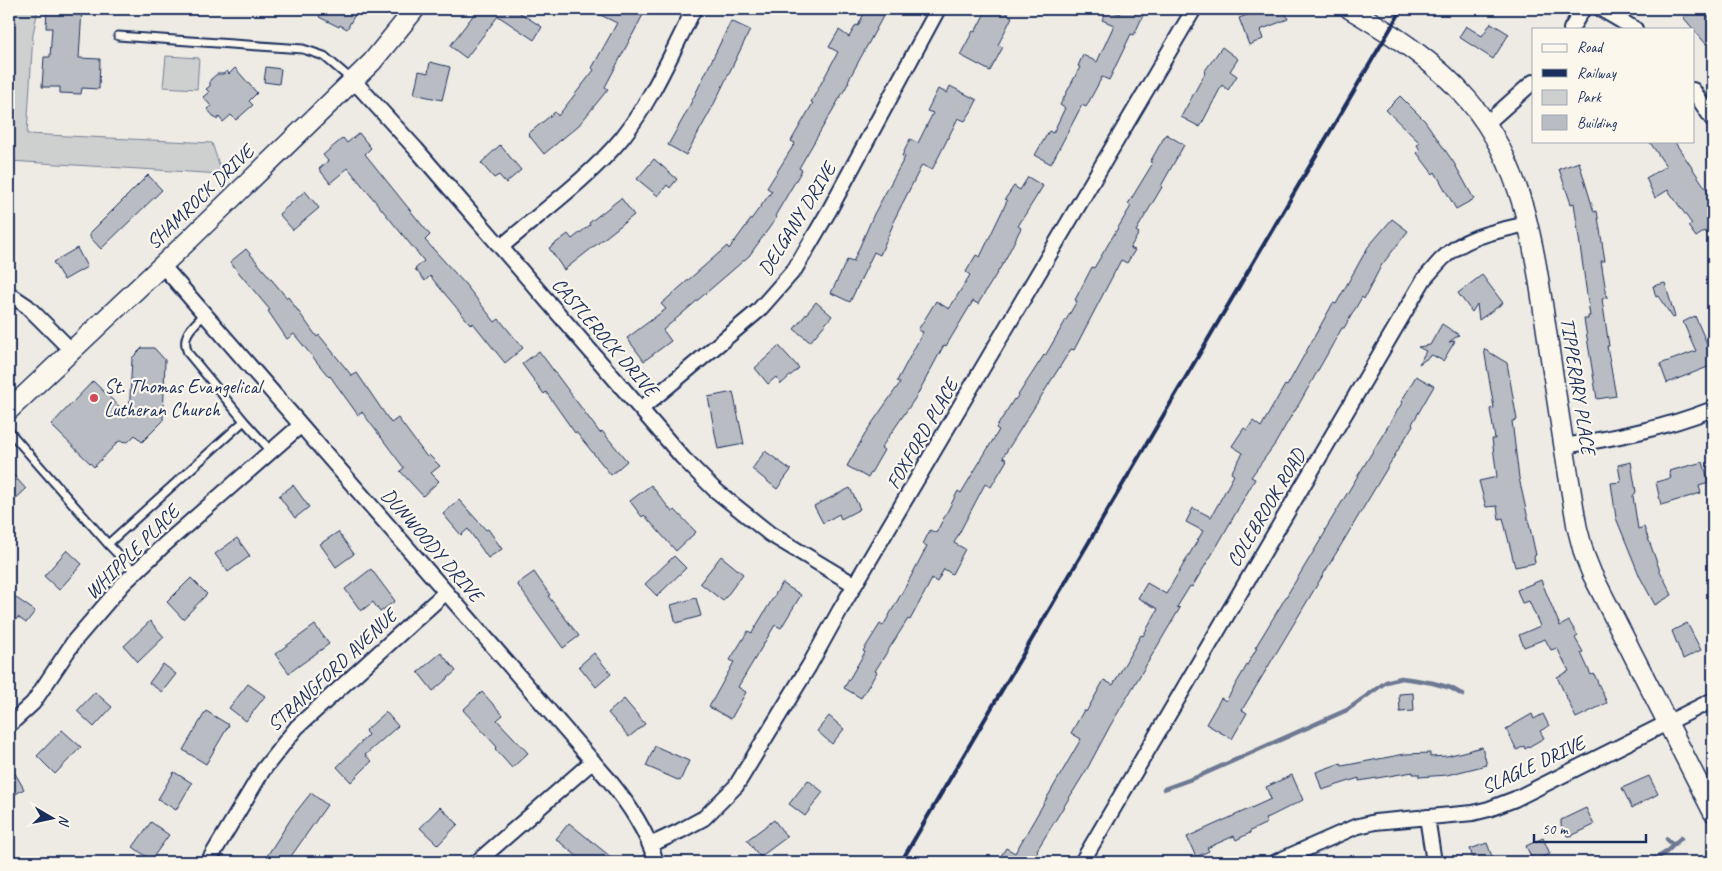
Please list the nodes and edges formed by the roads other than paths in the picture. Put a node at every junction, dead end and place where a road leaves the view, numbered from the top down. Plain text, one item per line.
1 (414, 9) edge
2 (694, 9) edge
3 (938, 9) edge
4 (1194, 9) edge
5 (1350, 9) edge
6 (1584, 9) edge
7 (1601, 9) edge
8 (1573, 28) edge
9 (1633, 28) edge
10 (118, 36) dead end
11 (353, 80) junction
12 (1532, 83) edge
13 (1694, 92) edge
14 (1713, 120) edge
15 (1486, 124) junction
16 (1527, 224) junction
17 (500, 247) junction
18 (162, 264) junction
19 (9, 294) edge
20 (205, 314) junction
21 (71, 350) junction
22 (641, 409) junction
23 (1713, 409) edge
24 (9, 410) edge
25 (244, 422) junction
26 (301, 425) junction
27 (9, 431) edge
28 (1564, 446) junction
29 (271, 451) junction
30 (108, 544) junction
31 (135, 572) junction
32 (855, 586) junction
33 (446, 592) junction
34 (1713, 700) edge
35 (1668, 722) junction
36 (9, 725) edge
37 (592, 761) junction
38 (1713, 812) edge
39 (1427, 817) junction
40 (650, 845) junction
41 (208, 862) edge
42 (477, 862) edge
43 (656, 862) edge
44 (1082, 862) edge
45 (1276, 862) edge
46 (1434, 862) edge

1 - 11 street, SHAMROCK DRIVE
2 - 17 street
3 - 22 street, DELGANY DRIVE
4 - 32 street, FOXFORD PLACE
5 - 15 street, TIPPERARY PLACE
6 - 8 street
7 - 9 street
10 - 11 lane
11 - 17 street, CASTLEROCK DRIVE
11 - 18 street, SHAMROCK DRIVE
12 - 15 street
13 - 14 street
15 - 16 street, TIPPERARY PLACE
16 - 28 street, TIPPERARY PLACE
16 - 44 street, COLEBROOK ROAD
17 - 22 street, CASTLEROCK DRIVE
18 - 20 street, DUNWOODY DRIVE
18 - 21 street, SHAMROCK DRIVE
19 - 21 street
20 - 25 lane
20 - 26 street, DUNWOODY DRIVE
21 - 24 street, SHAMROCK DRIVE
22 - 32 street, CASTLEROCK DRIVE
23 - 28 street
25 - 29 lane
25 - 30 lane
26 - 29 street, WHIPPLE PLACE
26 - 33 street, DUNWOODY DRIVE
27 - 30 lane
28 - 35 street, TIPPERARY PLACE
29 - 31 street, WHIPPLE PLACE
30 - 31 lane
31 - 36 street, WHIPPLE PLACE
32 - 40 street, FOXFORD PLACE
33 - 37 street, DUNWOODY DRIVE
33 - 41 street, STRANGFORD AVENUE
34 - 35 street, SLAGLE DRIVE
35 - 38 street, TIPPERARY PLACE
35 - 39 street, SLAGLE DRIVE
37 - 40 street, DUNWOODY DRIVE
37 - 42 street
39 - 45 street, SLAGLE DRIVE
39 - 46 street
40 - 43 street, DUNWOODY DRIVE

